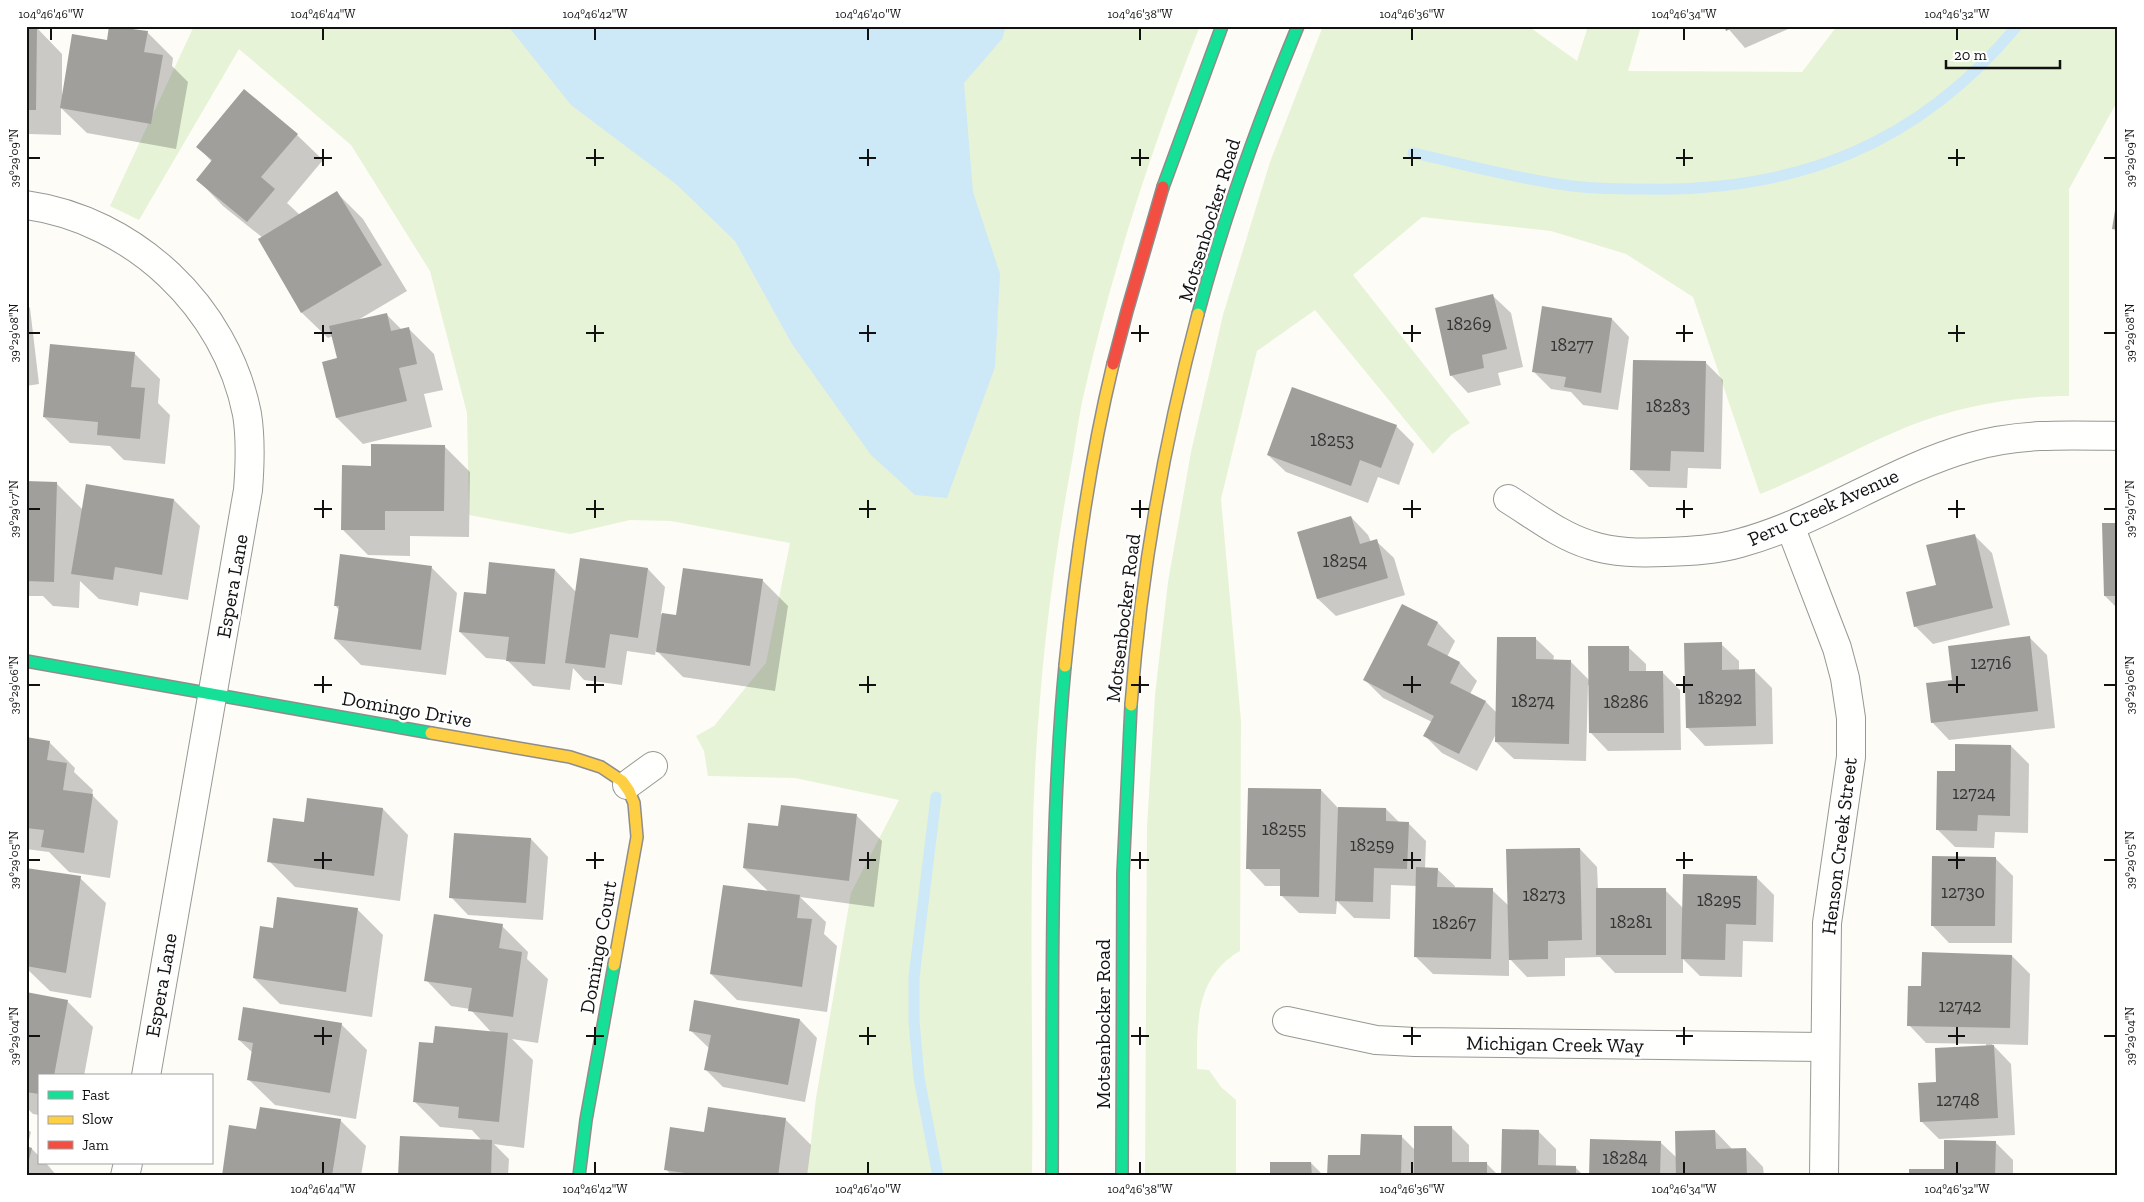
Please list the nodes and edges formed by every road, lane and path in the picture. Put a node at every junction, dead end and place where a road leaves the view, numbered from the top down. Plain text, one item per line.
1 (1222, 26) edge
2 (1298, 26) edge
3 (26, 205) edge
4 (2118, 436) edge
5 (1508, 499) dead end
6 (1790, 526) junction
7 (26, 661) edge
8 (213, 694) junction
9 (653, 766) dead end
10 (627, 785) junction
11 (1287, 1021) dead end
12 (1825, 1046) junction
13 (146, 1074) edge
14 (579, 1176) edge
15 (1052, 1176) edge
16 (1122, 1176) edge
17 (1824, 1176) edge

1 - 15 main road
2 - 16 main road, Motsenbocker Road
3 - 8 street, Espera Lane
4 - 6 street, Peru Creek Avenue
5 - 6 street, Peru Creek Avenue
6 - 12 street, Henson Creek Street
7 - 8 main road, Domingo Drive
8 - 10 main road, Domingo Drive
8 - 13 street, Espera Lane
9 - 10 street
10 - 14 main road, Domingo Court
11 - 12 street, Michigan Creek Way
12 - 17 street, Henson Creek Street

